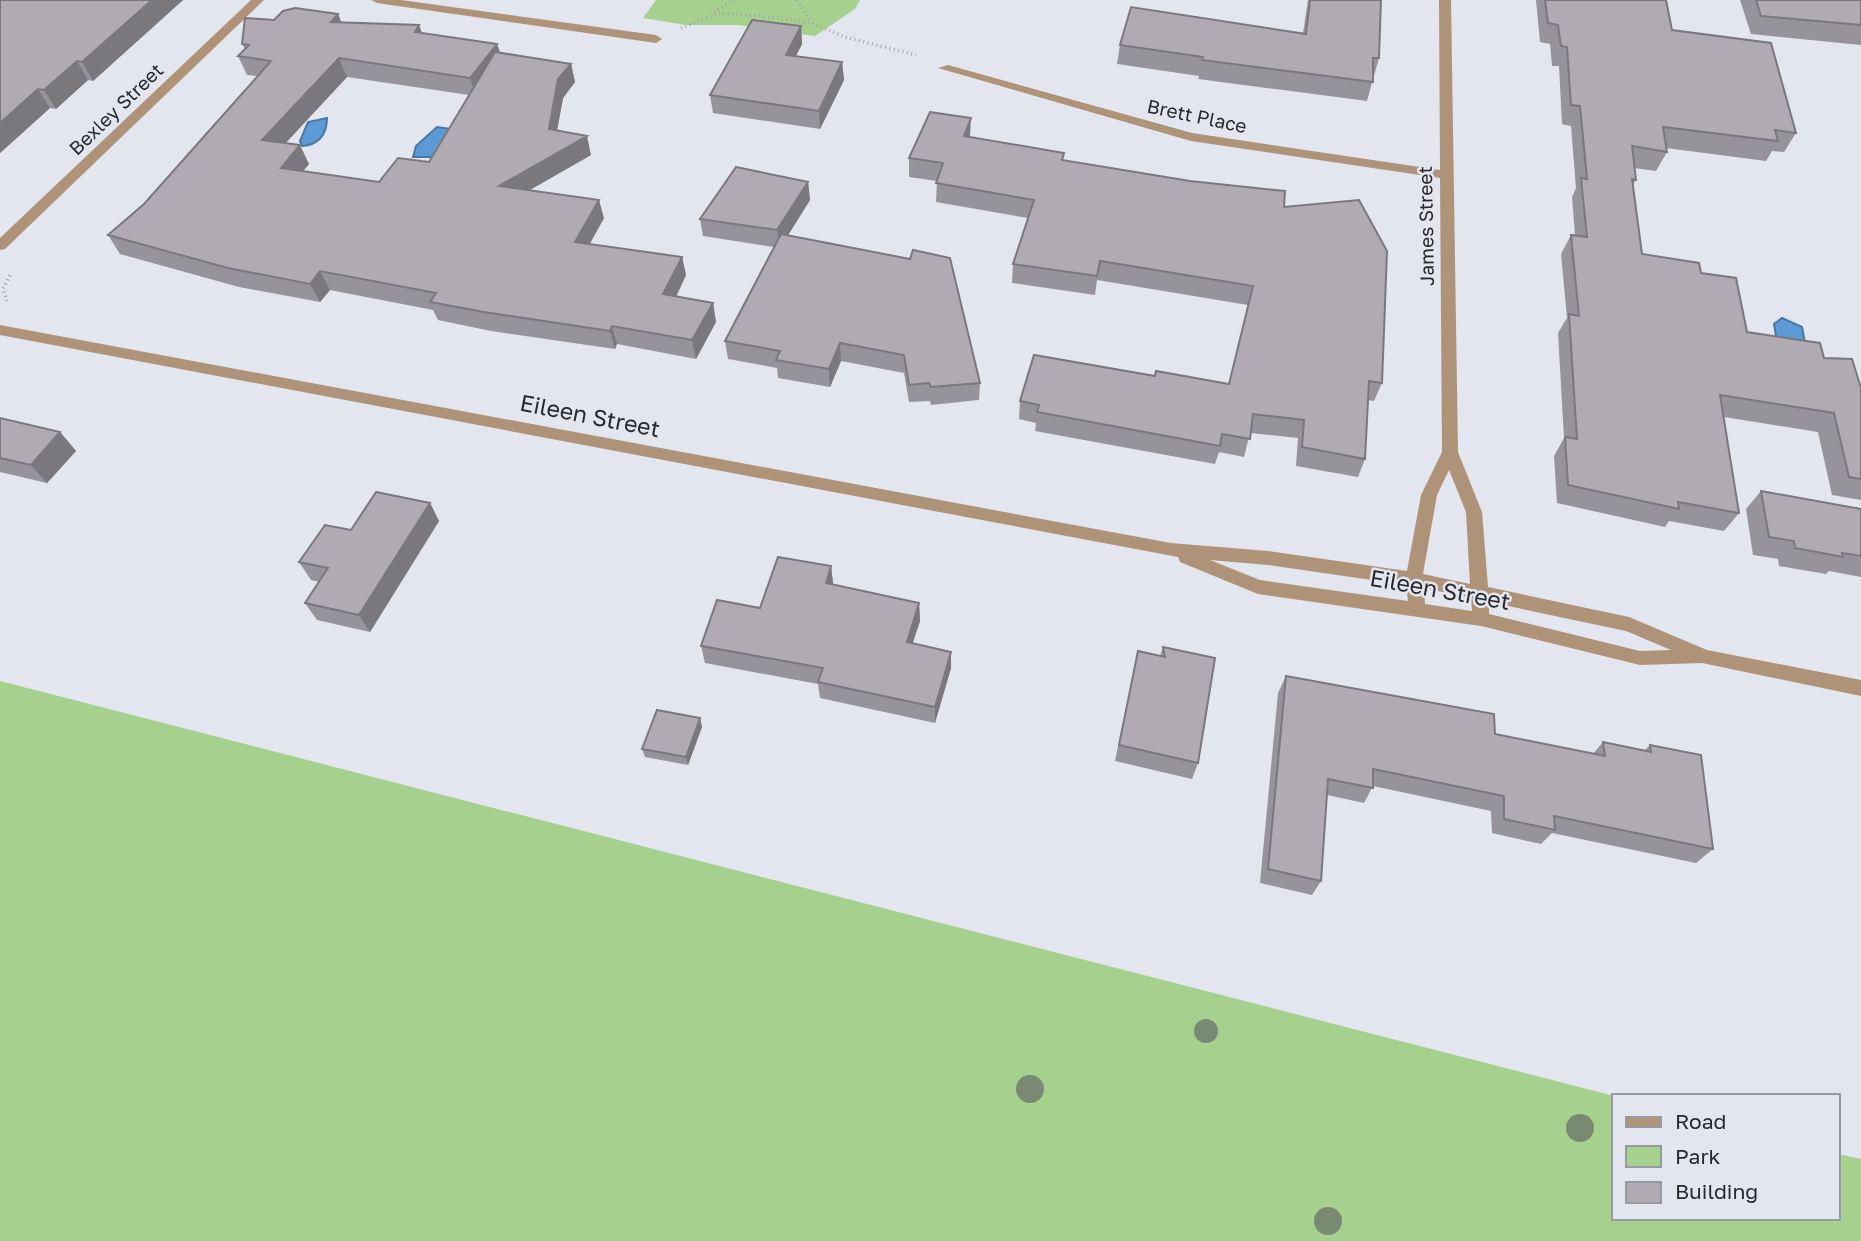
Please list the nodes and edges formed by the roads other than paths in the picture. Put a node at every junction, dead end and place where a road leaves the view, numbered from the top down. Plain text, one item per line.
1 (258, 0) edge
2 (377, 0) edge
3 (1445, 0) edge
4 (656, 39) road end
5 (944, 68) dead end
6 (1447, 175) junction
7 (0, 246) edge
8 (0, 330) edge
9 (1450, 452) junction
10 (1171, 550) junction
11 (1413, 579) junction
12 (1480, 592) junction
13 (1417, 608) junction
14 (1481, 619) junction
15 (1705, 657) junction
16 (1861, 688) edge

1 - 7 street, Bexley Street
2 - 4 street
3 - 6 street, James Street
5 - 6 street, Brett Place
6 - 9 street, James Street
8 - 10 street, Eileen Street
9 - 11 street, James Street
9 - 12 street, James Street
10 - 11 street, Eileen Street
10 - 13 street, Eileen Street
11 - 12 street, Eileen Street
11 - 13 street, James Street
12 - 14 street, James Street
12 - 15 street, Eileen Street
13 - 14 street, Eileen Street
14 - 15 street, Eileen Street
15 - 16 street, Eileen Street

